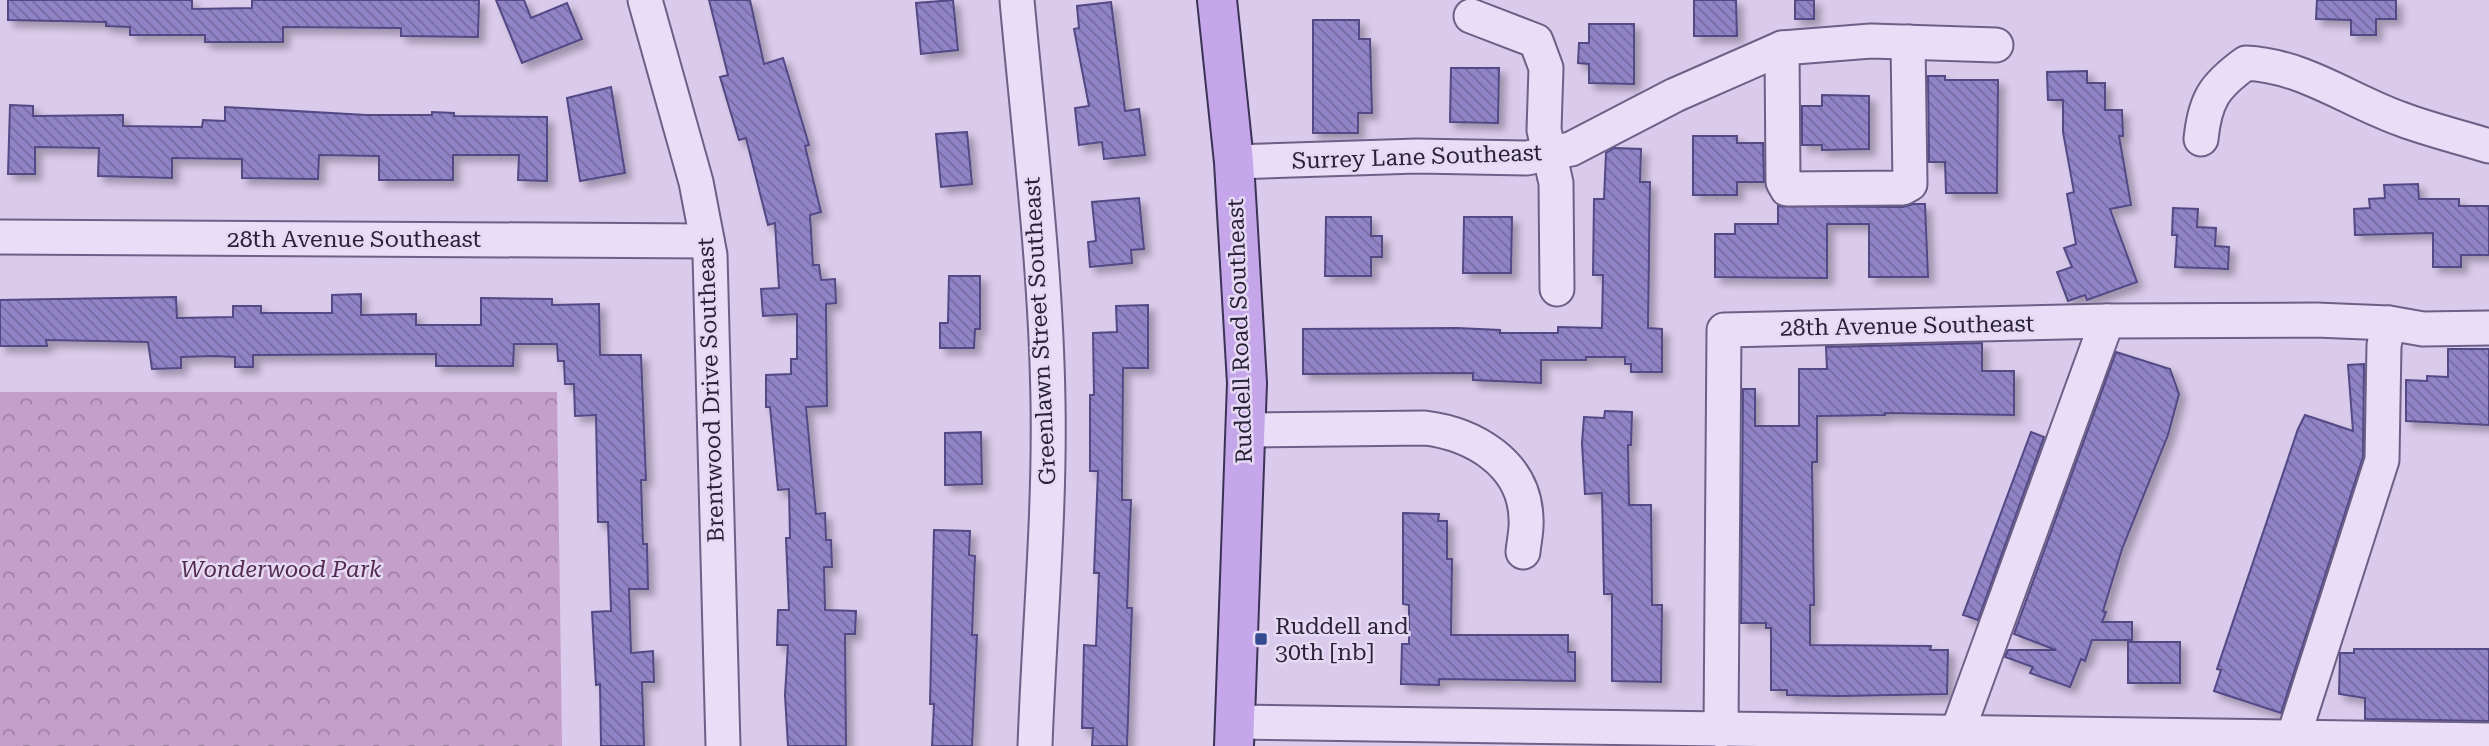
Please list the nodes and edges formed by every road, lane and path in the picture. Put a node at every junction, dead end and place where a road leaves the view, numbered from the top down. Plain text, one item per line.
1 (645, 0) edge
2 (1017, 0) edge
3 (1217, 0) edge
4 (1471, 16) dead end
5 (1908, 42) junction
6 (1996, 45) dead end
7 (1782, 48) junction
8 (2201, 139) dead end
9 (2489, 146) edge
10 (1551, 153) junction
11 (1234, 162) junction
12 (0, 237) edge
13 (708, 241) junction
14 (1556, 289) dead end
15 (2106, 321) junction
16 (2389, 323) junction
17 (2489, 328) edge
18 (1247, 430) junction
19 (1522, 552) dead end
20 (1721, 730) junction
21 (1957, 733) junction
22 (1235, 734) edge
23 (2293, 738) junction
24 (2489, 740) edge
25 (723, 746) edge
26 (1035, 746) edge

1 - 13 street, Brentwood Drive Southeast
2 - 26 street, Greenlawn Street Southeast
3 - 11 main road, Ruddell Road Southeast
4 - 10 street
5 - 6 street, Surrey Lane Southeast
5 - 7 street, Surrey Lane Southeast
5 - 7 street
7 - 10 street, Surrey Lane Southeast
8 - 9 street
10 - 11 street, Surrey Lane Southeast
10 - 14 street
11 - 18 main road, Ruddell Road Southeast
12 - 13 street, 28th Avenue Southeast
13 - 25 street, Brentwood Drive Southeast
15 - 16 street, 28th Avenue Southeast
15 - 20 street, 28th Avenue Southeast
15 - 21 street
16 - 17 street, 28th Avenue Southeast
16 - 23 street
18 - 19 street
18 - 22 main road, Ruddell Road Southeast
20 - 21 street
20 - 22 street
21 - 23 street
23 - 24 street

